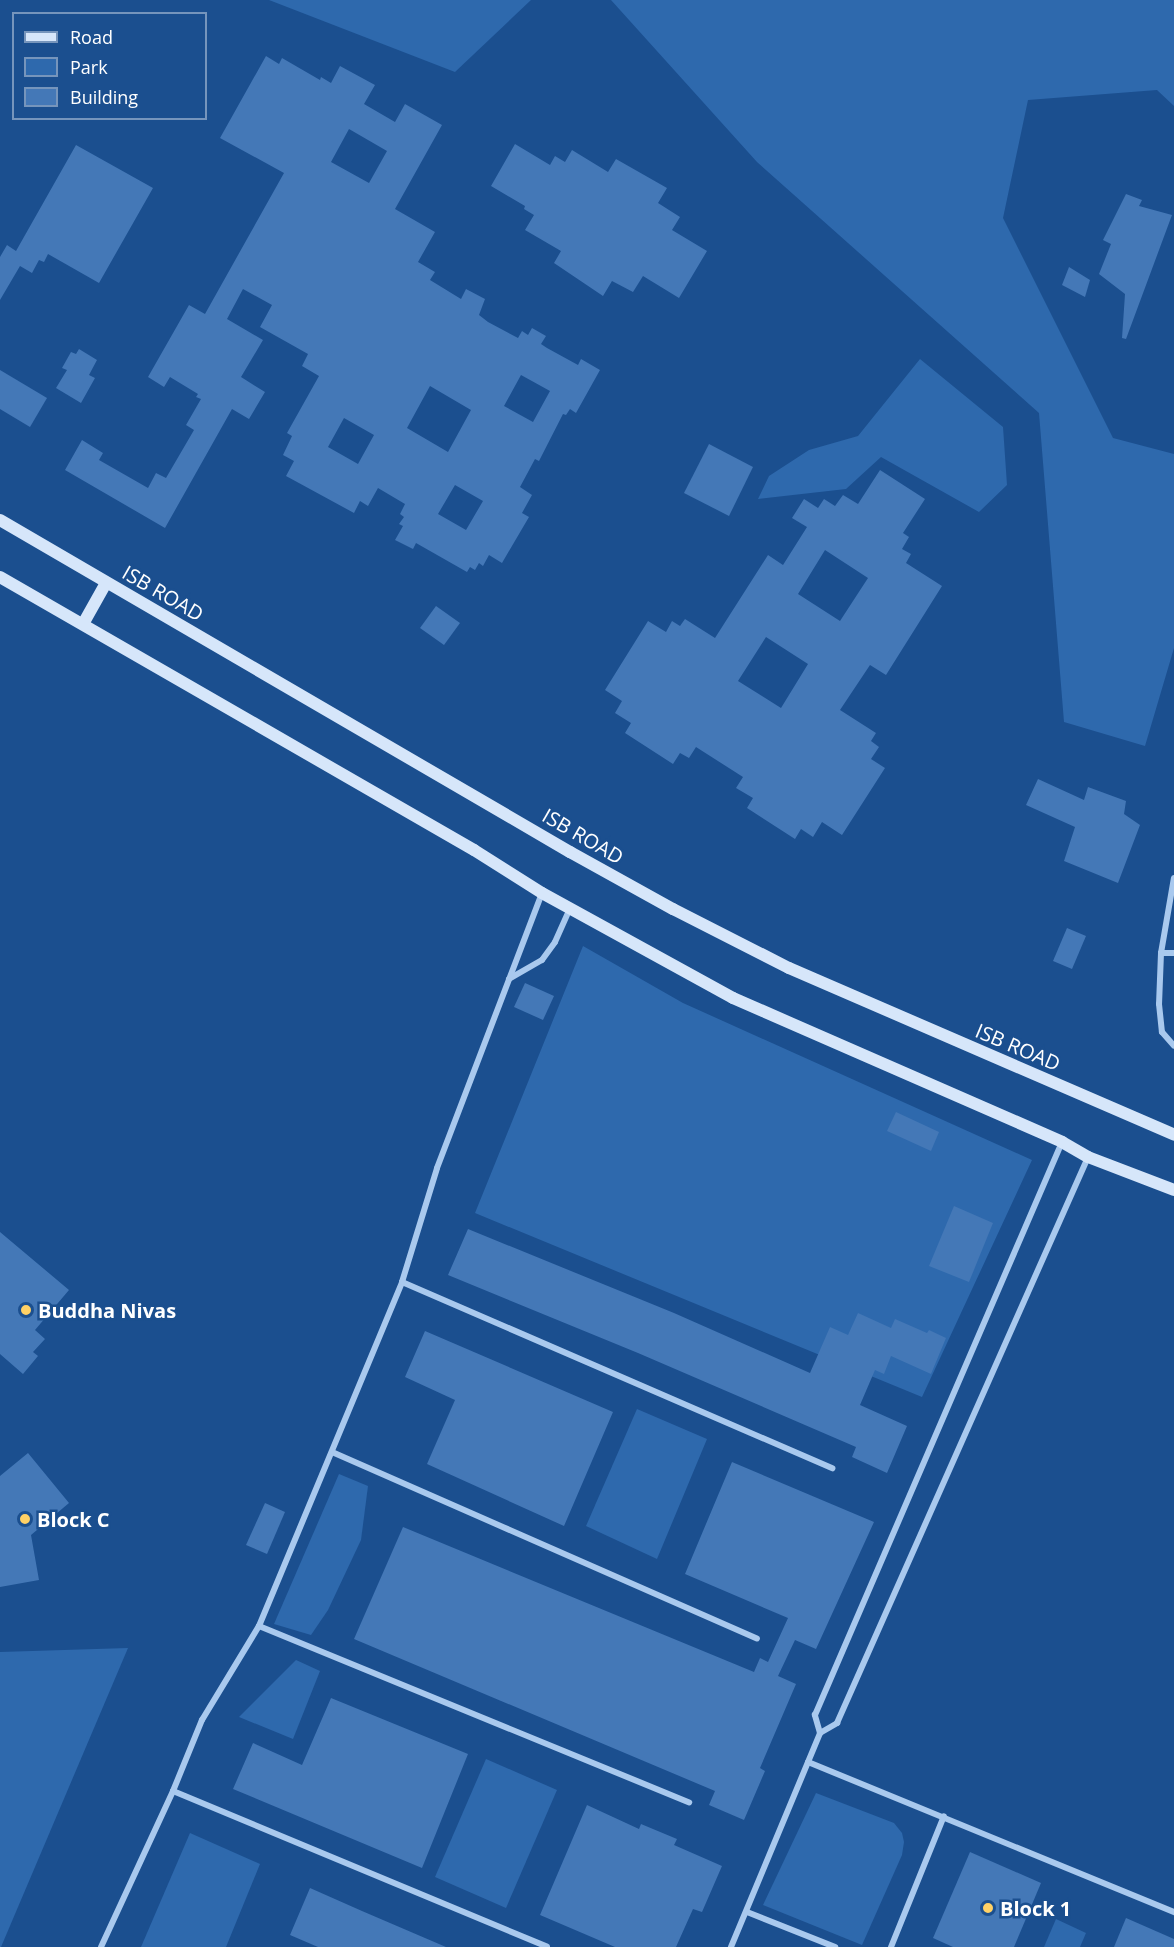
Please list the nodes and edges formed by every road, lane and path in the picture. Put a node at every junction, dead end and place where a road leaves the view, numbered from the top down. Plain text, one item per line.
1 (0, 520) edge
2 (0, 577) edge
3 (106, 583) junction
4 (83, 624) junction
5 (1174, 878) edge
6 (542, 893) junction
7 (570, 909) junction
8 (1161, 953) junction
9 (1174, 953) edge
10 (509, 979) junction
11 (1174, 1046) edge
12 (1174, 1135) edge
13 (1062, 1142) junction
14 (1088, 1157) junction
15 (1174, 1190) edge
16 (402, 1282) junction
17 (332, 1452) junction
18 (832, 1468) dead end
19 (260, 1626) junction
20 (757, 1639) dead end
21 (820, 1733) junction
22 (808, 1762) junction
23 (173, 1791) junction
24 (689, 1802) dead end
25 (944, 1816) junction
26 (747, 1912) junction
27 (1174, 1912) edge
28 (101, 1947) edge
29 (547, 1947) edge
30 (731, 1947) edge
31 (835, 1947) edge
32 (891, 1947) edge

1 - 3 main road, ISB ROAD
2 - 4 main road
3 - 4 main road
3 - 12 main road, ISB ROAD
4 - 6 main road
5 - 8 street
6 - 7 main road
6 - 10 street
7 - 10 street
7 - 13 main road
8 - 9 street
8 - 11 street
10 - 16 street
13 - 14 main road
13 - 21 street
14 - 15 main road
14 - 21 street
16 - 17 street
16 - 18 street
17 - 19 street
17 - 20 street
19 - 23 street
19 - 24 street
21 - 22 street
22 - 25 street
22 - 26 street
23 - 28 street
23 - 29 street
25 - 27 street
25 - 32 street
26 - 30 street
26 - 31 street

